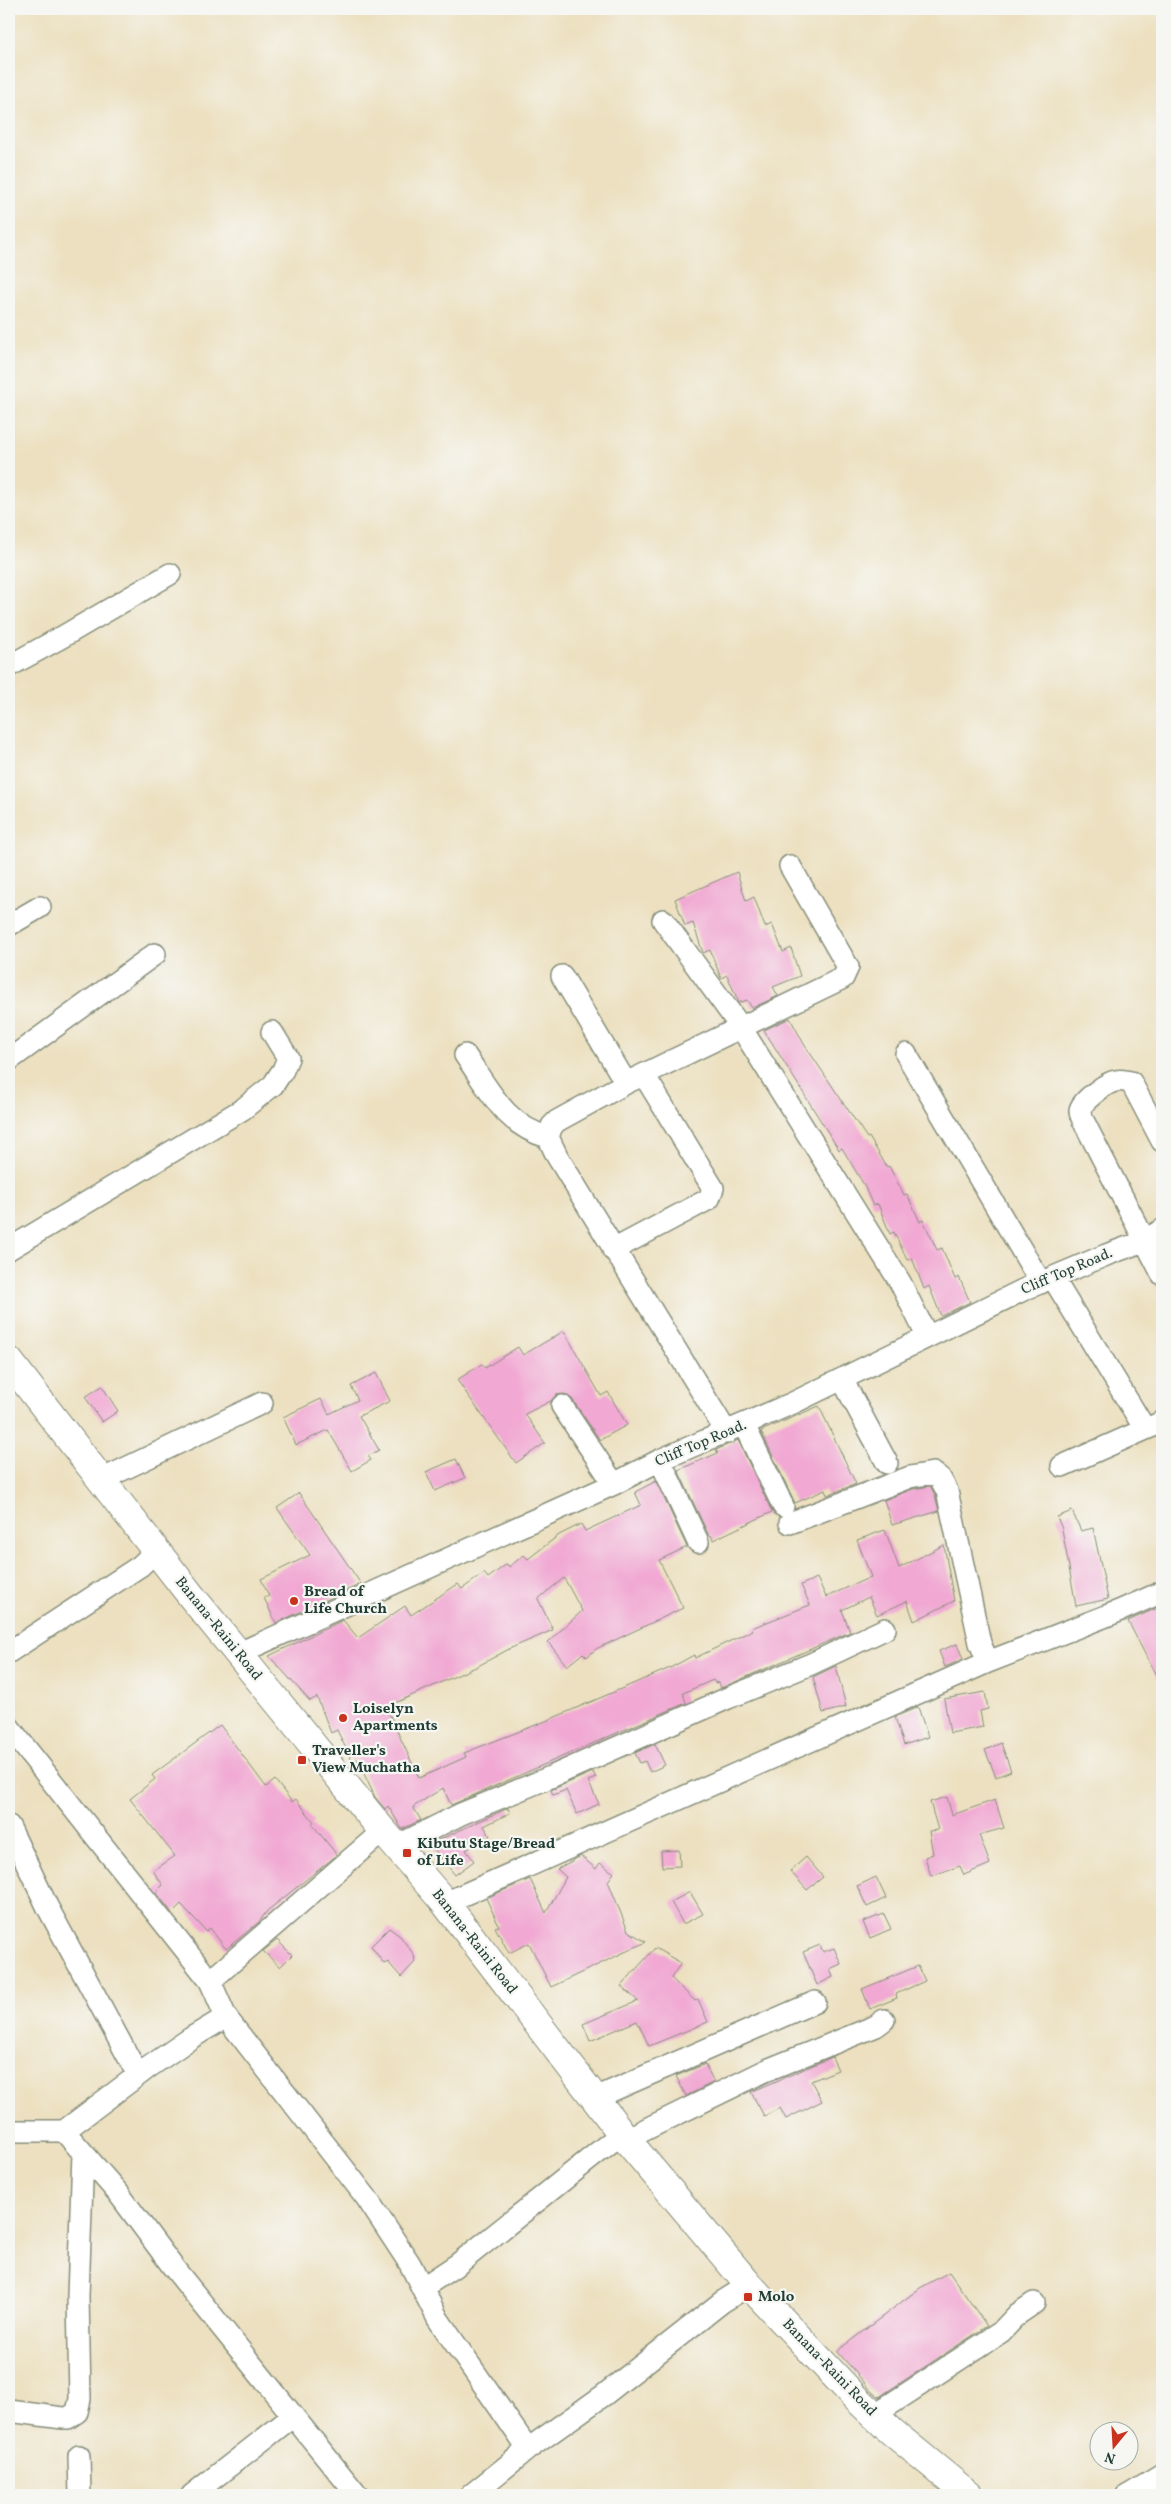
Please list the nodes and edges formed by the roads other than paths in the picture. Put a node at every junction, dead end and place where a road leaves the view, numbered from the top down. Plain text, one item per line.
1 (170, 574) dead end
2 (9, 666) edge
3 (790, 866) dead end
4 (40, 906) dead end
5 (663, 920) dead end
6 (9, 924) edge
7 (155, 954) dead end
8 (562, 976) dead end
9 (740, 1026) junction
10 (272, 1032) dead end
11 (906, 1054) dead end
12 (465, 1055) dead end
13 (9, 1060) edge
14 (635, 1079) junction
15 (548, 1137) junction
16 (1162, 1142) edge
17 (1162, 1230) edge
18 (1144, 1241) junction
19 (9, 1249) edge
20 (613, 1250) junction
21 (1162, 1274) edge
22 (1047, 1281) junction
23 (927, 1336) junction
24 (9, 1362) edge
25 (842, 1379) junction
26 (262, 1403) dead end
27 (562, 1406) dead end
28 (1154, 1426) edge
29 (736, 1429) junction
30 (660, 1460) junction
31 (886, 1462) dead end
32 (1062, 1466) dead end
33 (100, 1480) junction
34 (614, 1484) junction
35 (698, 1542) dead end
36 (156, 1551) junction
37 (1162, 1592) edge
38 (885, 1629) dead end
39 (9, 1652) edge
40 (238, 1654) junction
41 (988, 1662) junction
42 (9, 1727) edge
43 (9, 1826) edge
44 (390, 1839) junction
45 (445, 1903) junction
46 (210, 1982) junction
47 (815, 2002) dead end
48 (226, 2017) junction
49 (884, 2020) dead end
50 (138, 2075) junction
51 (593, 2099) junction
52 (9, 2131) edge
53 (64, 2131) junction
54 (623, 2136) junction
55 (83, 2153) junction
56 (749, 2285) junction
57 (422, 2288) junction
58 (1034, 2303) dead end
59 (9, 2411) edge
60 (874, 2416) junction
61 (292, 2417) junction
62 (528, 2449) junction
63 (80, 2456) dead end
64 (1162, 2474) edge
65 (80, 2495) edge
66 (192, 2495) edge
67 (357, 2495) edge
68 (471, 2495) edge
69 (968, 2495) edge
70 (1127, 2495) edge

1 - 2 street
3 - 9 street
4 - 6 street
5 - 9 street
7 - 13 street
8 - 14 street
9 - 14 street
9 - 23 street
10 - 19 street
11 - 22 street
12 - 15 street
14 - 15 street
14 - 20 street
15 - 20 street
16 - 18 street
17 - 18 street, Cliff Top Road.
18 - 21 street
18 - 22 street, Cliff Top Road.
20 - 29 street
22 - 23 street, Cliff Top Road.
22 - 28 street
23 - 25 street, Cliff Top Road.
24 - 33 main road, Banana-Raini Road
25 - 29 street, Cliff Top Road.
25 - 31 street
26 - 33 street
27 - 34 street
28 - 32 street
29 - 30 street, Cliff Top Road.
29 - 41 street
30 - 34 street, Cliff Top Road.
30 - 35 street
33 - 36 main road, Banana-Raini Road
34 - 40 street, Cliff Top Road.
36 - 39 street
36 - 40 main road, Banana-Raini Road
37 - 41 street
38 - 44 street
40 - 44 main road, Banana-Raini Road
41 - 45 street
42 - 46 street
43 - 50 street
44 - 45 main road, Banana-Raini Road
44 - 46 street
45 - 51 main road, Banana-Raini Road
46 - 48 street
47 - 51 street
48 - 50 street
48 - 57 street
49 - 54 street
50 - 53 street
51 - 54 main road, Banana-Raini Road
52 - 53 street
53 - 55 street
54 - 56 main road, Banana-Raini Road
54 - 57 street
55 - 59 street
55 - 61 street
56 - 60 main road, Banana-Raini Road
56 - 62 street
57 - 62 street
58 - 60 street
60 - 69 main road, Banana-Raini Road
61 - 66 street
61 - 67 street
62 - 68 street
63 - 65 street
64 - 70 street

